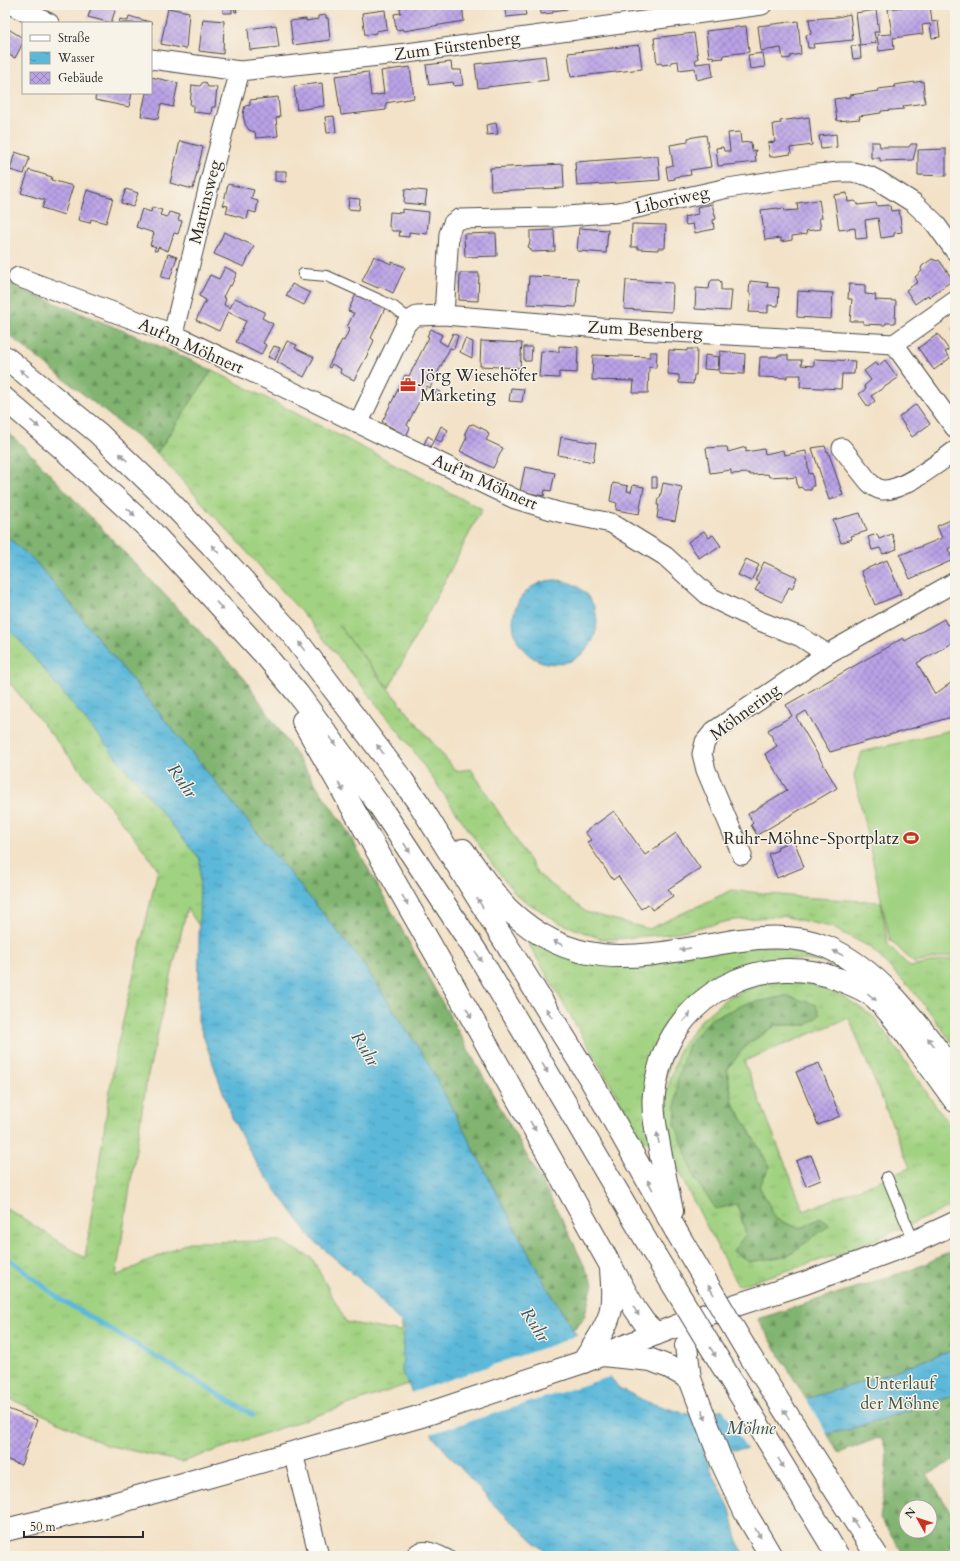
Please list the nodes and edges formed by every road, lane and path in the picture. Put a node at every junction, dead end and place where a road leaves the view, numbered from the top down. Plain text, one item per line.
1 (11, 5) edge
2 (762, 5) edge
3 (47, 22) edge
4 (152, 59) edge
5 (240, 71) junction
6 (955, 251) edge
7 (303, 274) dead end
8 (18, 277) dead end
9 (955, 301) edge
10 (444, 315) junction
11 (410, 320) junction
12 (173, 334) junction
13 (894, 344) junction
14 (5, 357) edge
15 (5, 399) edge
16 (358, 424) junction
17 (955, 428) edge
18 (842, 448) dead end
19 (955, 451) edge
20 (955, 582) edge
21 (826, 654) junction
22 (266, 656) junction
23 (403, 781) junction
24 (742, 855) dead end
25 (955, 1073) edge
26 (955, 1101) edge
27 (887, 1177) dead end
28 (955, 1223) edge
29 (676, 1232) junction
30 (914, 1242) junction
31 (611, 1264) junction
32 (706, 1316) junction
33 (656, 1334) junction
34 (630, 1351) junction
35 (592, 1359) junction
36 (682, 1368) junction
37 (293, 1453) junction
38 (5, 1530) edge
39 (319, 1556) edge
40 (410, 1556) edge
41 (450, 1556) edge
42 (771, 1556) edge
43 (838, 1556) edge
44 (877, 1556) edge

1 - 3 street
2 - 5 street, Zum Fürstenberg
4 - 5 street, Zum Fürstenberg
5 - 12 street, Martinsweg
6 - 10 street, Liboriweg
7 - 11 lane
8 - 12 street, Auf'm Möhnert
9 - 13 street
10 - 11 street, Zum Besenberg
10 - 13 street, Zum Besenberg
11 - 16 street
12 - 16 street, Auf'm Möhnert
13 - 17 street
23 -> 14 main road
15 -> 22 main road
16 - 21 street, Auf'm Möhnert
18 - 19 street
20 - 21 street
21 - 24 street, Möhnering
22 -> 31 main road
22 -> 43 main road, bridge
25 -> 23 main road
29 -> 23 main road
29 -> 26 main road
27 - 30 lane
28 - 30 main road
44 -> 29 main road, bridge
30 - 32 main road
31 -> 33 main road
31 - 35 main road
32 - 33 main road
32 - 36 main road
33 - 34 main road
34 - 35 main road
34 - 36 main road
35 - 37 main road
36 -> 42 main road
37 - 38 main road
37 - 39 street
40 - 41 lane

